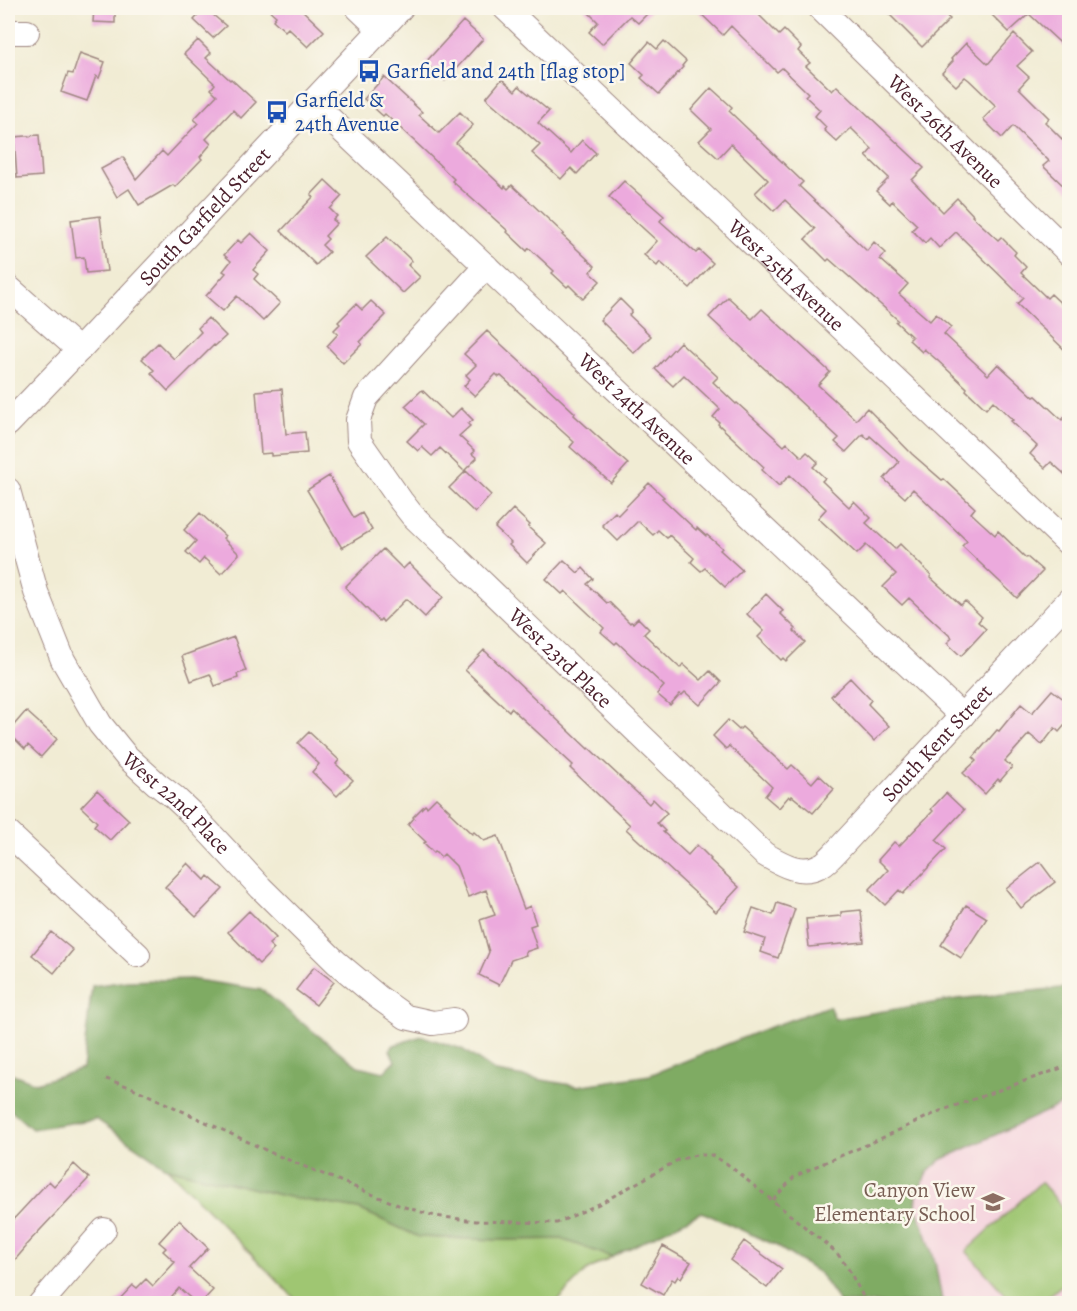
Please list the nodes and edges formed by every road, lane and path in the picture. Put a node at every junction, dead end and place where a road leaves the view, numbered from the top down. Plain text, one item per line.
1 (358, 8) edge
2 (401, 8) edge
3 (505, 8) edge
4 (820, 8) edge
5 (380, 29) junction
6 (312, 102) junction
7 (1070, 254) edge
8 (486, 266) junction
9 (8, 287) edge
10 (79, 350) junction
11 (8, 424) edge
12 (8, 490) edge
13 (1070, 545) edge
14 (1070, 599) edge
15 (962, 716) junction
16 (8, 833) edge
17 (796, 869) joint
18 (138, 955) dead end
19 (454, 1020) dead end
20 (1070, 1065) edge
21 (106, 1079) dead end
22 (773, 1200) junction
23 (104, 1230) dead end
24 (39, 1304) edge
25 (867, 1304) edge

1 - 5 street
2 - 5 street, South Garfield Street
3 - 13 street, West 25th Avenue
4 - 7 street, West 26th Avenue
5 - 6 street, South Garfield Street
6 - 8 street, West 24th Avenue
6 - 10 street, South Garfield Street
8 - 15 street, West 24th Avenue
8 - 17 street, West 23rd Place
9 - 10 street
10 - 11 street, South Garfield Street
12 - 19 street, West 22nd Place
14 - 15 street, South Kent Street
15 - 17 street, South Kent Street
16 - 18 street
20 - 22 path
21 - 22 path
22 - 25 path
23 - 24 street

